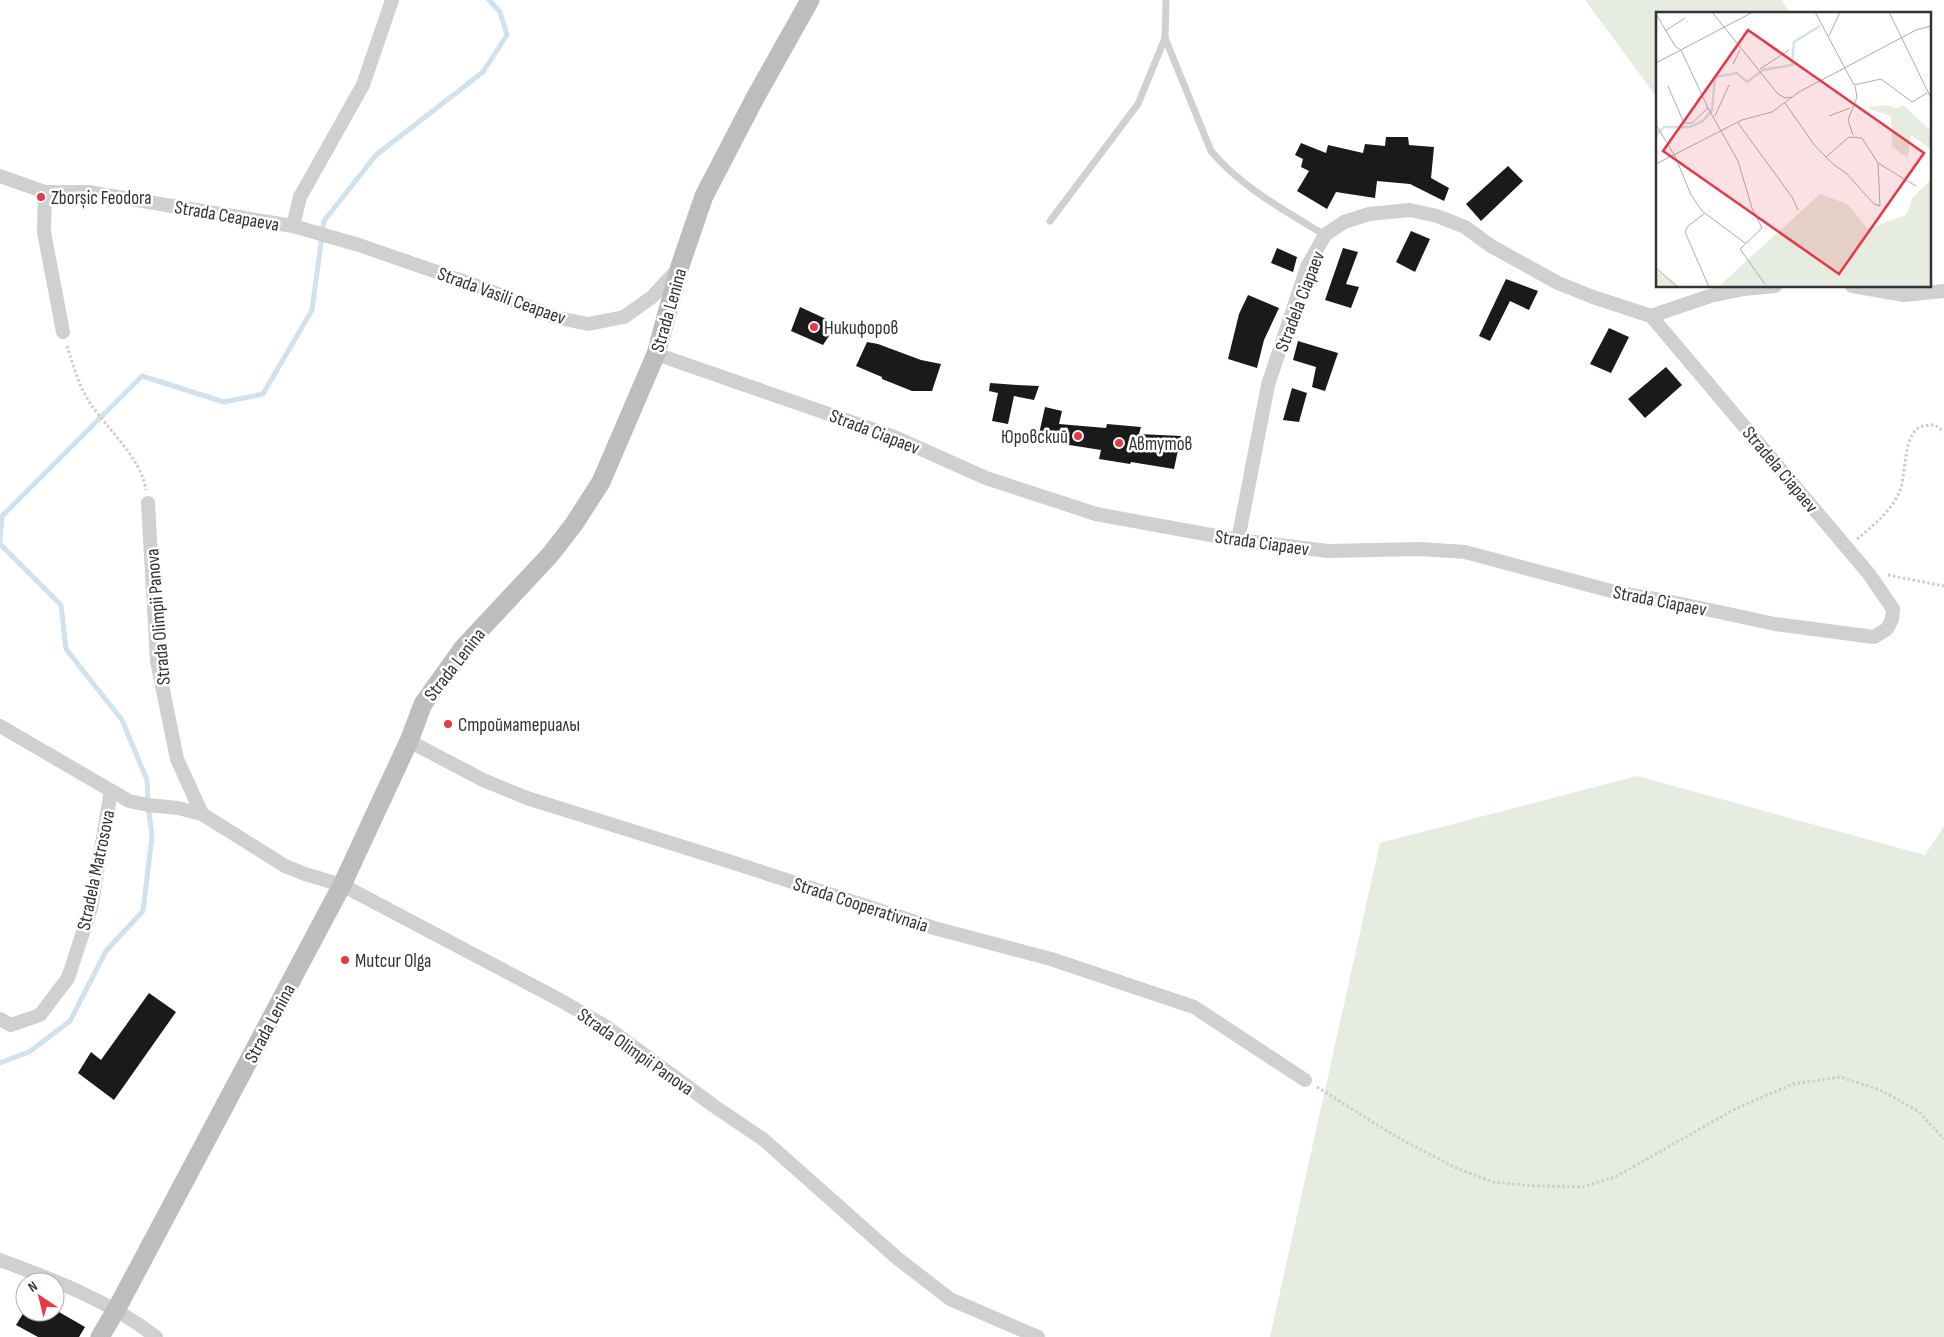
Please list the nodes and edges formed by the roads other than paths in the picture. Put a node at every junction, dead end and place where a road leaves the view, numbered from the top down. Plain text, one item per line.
1 (392, 0) edge
2 (810, 0) edge
3 (1166, 0) edge
4 (1165, 38) junction
5 (0, 176) edge
6 (45, 192) junction
7 (1050, 221) dead end
8 (293, 226) junction
9 (308, 231) joint
10 (1325, 235) junction
11 (680, 266) junction
12 (1754, 288) edge
13 (1864, 288) edge
14 (1944, 291) edge
15 (1651, 316) junction
16 (63, 332) road end
17 (656, 354) junction
18 (148, 503) road end
19 (1238, 540) junction
20 (1887, 629) joint
21 (0, 726) edge
22 (409, 741) junction
23 (111, 791) junction
24 (202, 814) junction
25 (342, 885) junction
26 (0, 1019) edge
27 (1306, 1080) road end
28 (0, 1260) edge
29 (116, 1310) junction
30 (100, 1337) edge
31 (156, 1337) edge
32 (1038, 1337) edge

1 - 8 street
2 - 11 street, Strada Lenina
3 - 4 lane
4 - 7 lane
4 - 10 lane
5 - 6 street, Strada Ceapaeva
6 - 8 street, Strada Ceapaeva
6 - 16 street
8 - 9 street, Strada Ceapaeva
9 - 11 street, Strada Vasili Ceapaev
10 - 15 street, Stradela Ciapaev
10 - 19 street, Stradela Ciapaev
11 - 17 street, Strada Lenina
12 - 15 street
13 - 14 street
15 - 20 street, Stradela Ciapaev
17 - 19 street, Strada Ciapaev
17 - 22 street, Strada Lenina
18 - 24 street, Strada Olimpii Panova
19 - 20 street, Strada Ciapaev
21 - 23 street, Strada Olimpii Panova
22 - 25 street, Strada Lenina
22 - 27 street, Strada Cooperativnaia
23 - 24 street, Strada Olimpii Panova
23 - 26 street, Stradela Matrosova
24 - 25 street, Strada Olimpii Panova
25 - 29 street, Strada Lenina
25 - 32 street, Strada Olimpii Panova
28 - 29 street
29 - 30 street, Strada Lenina
29 - 31 street

